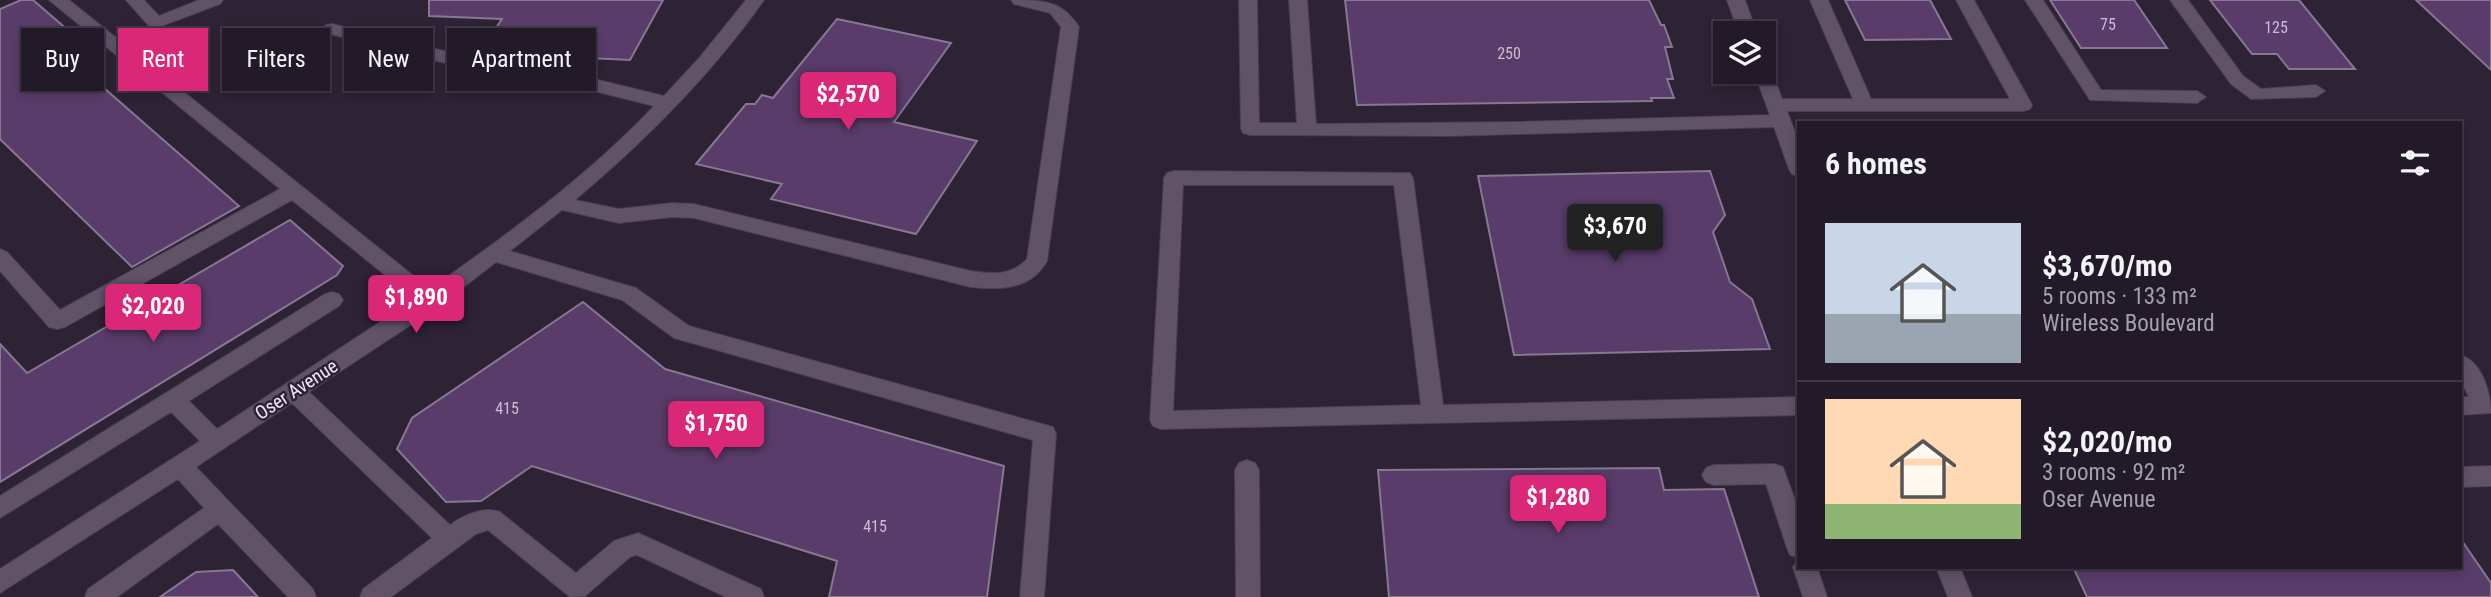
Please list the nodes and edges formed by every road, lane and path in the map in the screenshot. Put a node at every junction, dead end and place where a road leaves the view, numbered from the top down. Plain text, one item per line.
1 (58, 0) edge
2 (135, 0) edge
3 (214, 0) edge
4 (755, 0) edge
5 (1020, 0) edge
6 (1248, 0) edge
7 (1298, 0) edge
8 (1736, 0) edge
9 (1819, 0) edge
10 (1965, 0) edge
11 (2034, 0) edge
12 (2179, 0) edge
13 (1744, 21) edge
14 (332, 29) dead end
15 (1767, 84) edge
16 (2316, 91) dead end
17 (2197, 97) dead end
18 (668, 103) junction
19 (1864, 104) junction
20 (1778, 113) junction
21 (1307, 130) junction
22 (1797, 157) edge
23 (294, 190) junction
24 (560, 202) junction
25 (494, 254) junction
26 (0, 257) edge
27 (332, 300) dead end
28 (430, 301) junction
29 (2462, 365) edge
30 (294, 391) junction
31 (173, 400) junction
32 (1797, 406) edge
33 (2462, 406) edge
34 (1433, 414) junction
35 (216, 442) junction
36 (180, 465) junction
37 (1247, 470) dead end
38 (1714, 475) dead end
39 (2491, 476) edge
40 (2462, 477) edge
41 (0, 508) edge
42 (220, 510) junction
43 (449, 539) junction
44 (1797, 542) edge
45 (1806, 569) edge
46 (1949, 569) edge
47 (0, 582) edge
48 (97, 597) edge
49 (304, 597) edge
50 (372, 597) edge
51 (752, 597) edge
52 (1032, 597) edge
53 (1248, 597) edge
54 (1815, 597) edge
55 (1960, 597) edge

1 - 23 street
2 - 3 street
4 - 18 street, Oser Avenue
5 - 24 street
6 - 21 street
7 - 21 street
8 - 13 street
9 - 19 street
10 - 19 street
11 - 17 street
12 - 16 street
14 - 18 street
15 - 20 street
18 - 24 street, Oser Avenue
19 - 20 street
20 - 21 street
20 - 22 street
23 - 26 street
23 - 28 street
24 - 25 street, Oser Avenue
25 - 28 street, Oser Avenue
25 - 52 street
27 - 31 street
28 - 30 street, Oser Avenue
29 - 33 street
30 - 35 street, Oser Avenue
30 - 43 street
31 - 35 street
31 - 41 street
32 - 34 street
34 - 34 street
35 - 36 street, Oser Avenue
36 - 42 street
36 - 47 street, Oser Avenue
37 - 53 street
38 - 44 street
39 - 40 street
42 - 48 street
42 - 49 street
43 - 50 street
43 - 51 street
45 - 54 street
46 - 55 street

